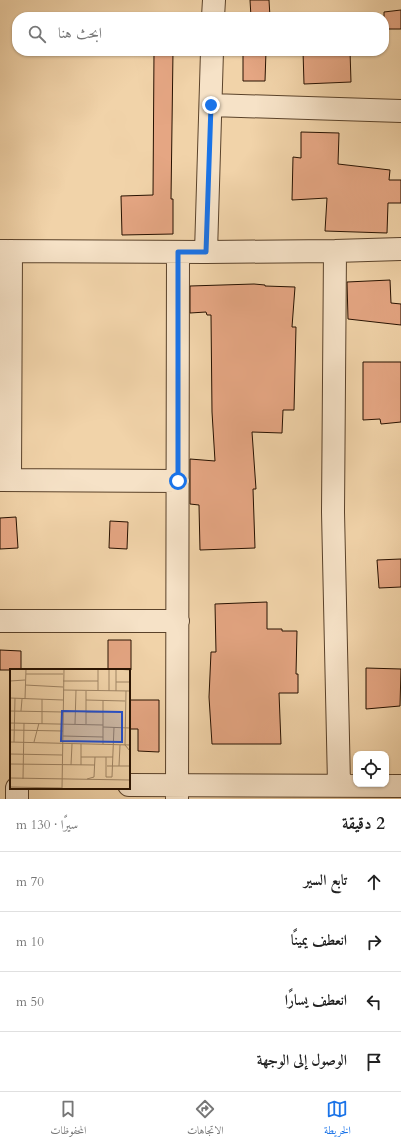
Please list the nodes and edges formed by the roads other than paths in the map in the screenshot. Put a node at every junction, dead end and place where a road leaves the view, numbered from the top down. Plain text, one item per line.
1 (214, 0) edge
2 (213, 12) edge
3 (212, 56) edge
4 (211, 105) junction
5 (401, 111) edge
6 (401, 249) edge
7 (6, 251) edge
8 (335, 251) junction
9 (178, 252) junction
10 (206, 252) junction
11 (5, 480) edge
12 (178, 481) junction
13 (0, 621) edge
14 (178, 621) junction
15 (339, 784) junction
16 (130, 785) edge
17 (401, 786) edge
18 (177, 792) edge
19 (273, 792) edge

1 - 2 street
3 - 4 street
4 - 5 street
4 - 10 street
6 - 8 street
7 - 9 street
7 - 11 street
8 - 10 street
8 - 15 street
9 - 10 street
9 - 12 street
11 - 12 street
12 - 14 street
13 - 14 street
14 - 18 street
15 - 17 street
15 - 19 street
16 - 18 street
18 - 19 street

